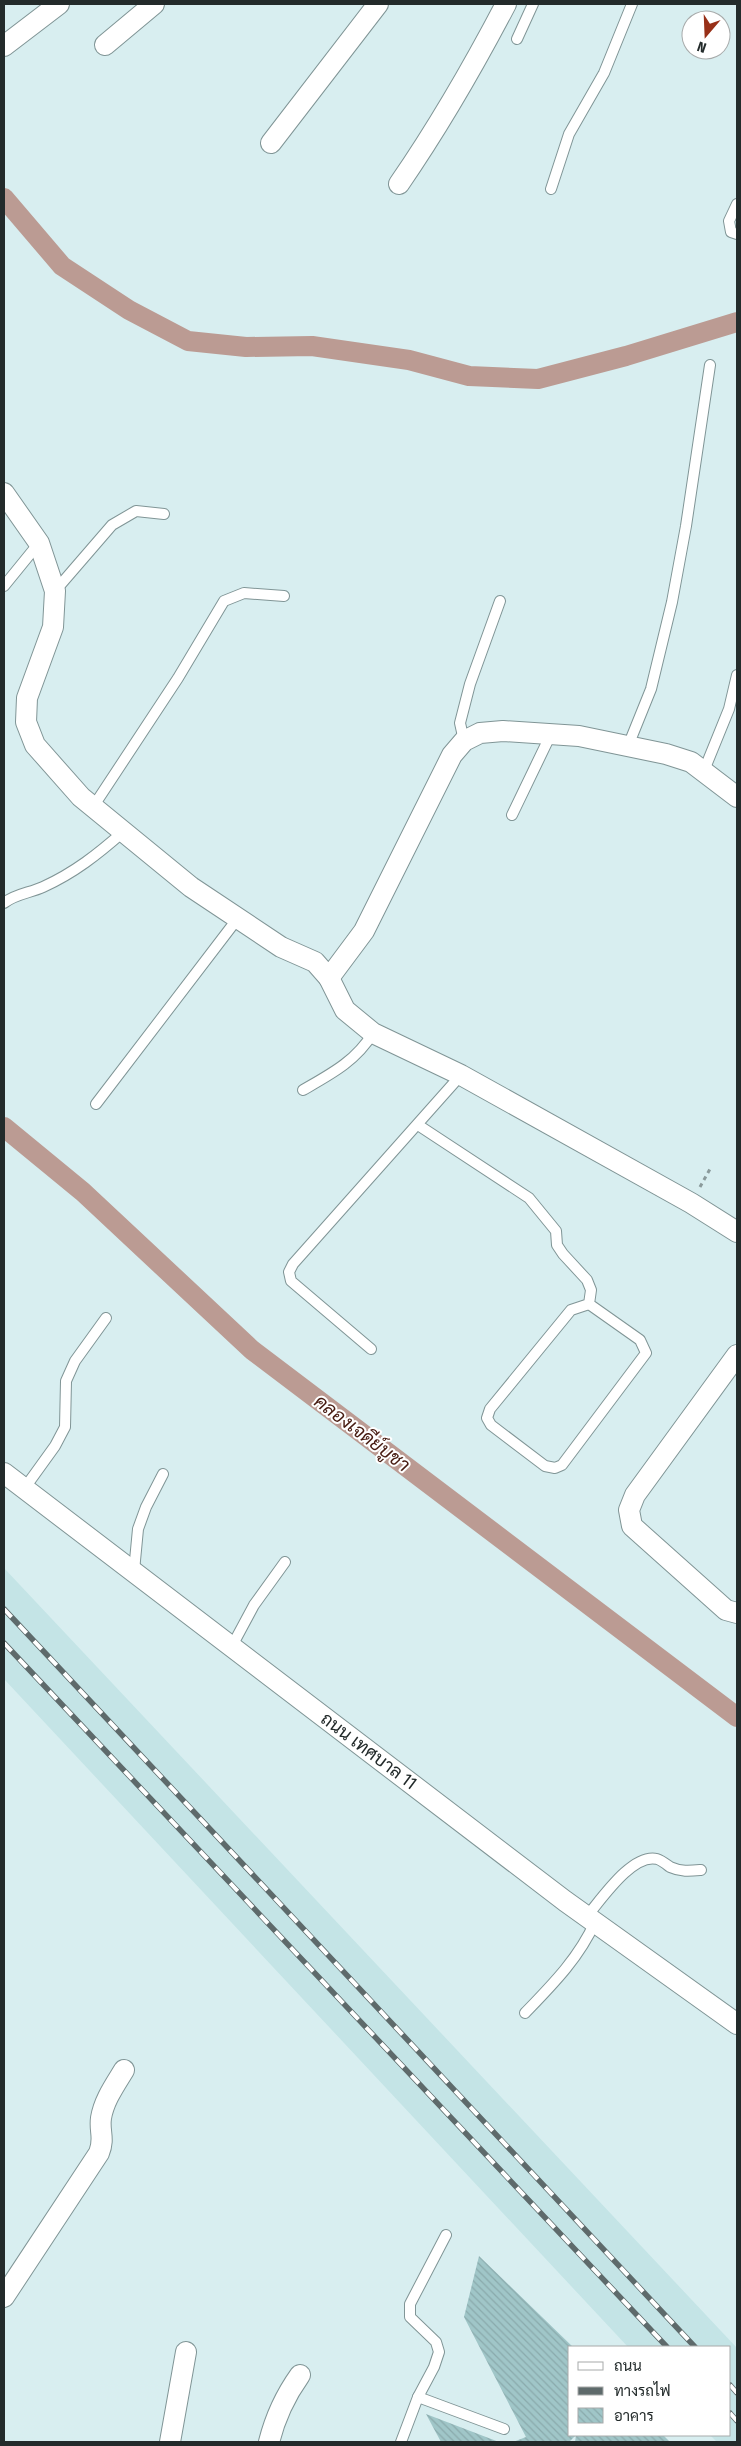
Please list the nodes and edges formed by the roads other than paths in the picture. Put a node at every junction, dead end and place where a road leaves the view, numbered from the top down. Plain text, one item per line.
1 (59, 4) edge
2 (154, 4) edge
3 (378, 4) edge
4 (506, 4) edge
5 (533, 4) edge
6 (632, 4) edge
7 (517, 39) dead end
8 (105, 45) dead end
9 (4, 46) edge
10 (271, 144) dead end
11 (399, 184) dead end
12 (551, 189) dead end
13 (737, 204) edge
14 (737, 234) edge
15 (710, 364) dead end
16 (4, 493) edge
17 (164, 514) dead end
18 (39, 543) junction
19 (4, 586) edge
20 (55, 591) junction
21 (284, 596) dead end
22 (500, 601) dead end
23 (737, 675) edge
24 (551, 734) junction
25 (464, 741) junction
26 (628, 746) junction
27 (703, 773) junction
28 (737, 797) edge
29 (93, 807) junction
30 (512, 815) dead end
31 (123, 832) junction
32 (4, 903) edge
33 (238, 918) junction
34 (329, 978) junction
35 (373, 1033) junction
36 (461, 1075) junction
37 (303, 1090) dead end
38 (96, 1104) dead end
39 (418, 1125) junction
40 (737, 1232) edge
41 (589, 1304) junction
42 (106, 1318) dead end
43 (371, 1350) dead end
44 (737, 1355) edge
45 (4, 1473) edge
46 (163, 1474) dead end
47 (24, 1489) junction
48 (285, 1562) dead end
49 (134, 1571) junction
50 (737, 1614) edge
51 (232, 1646) junction
52 (701, 1870) dead end
53 (591, 1919) junction
54 (525, 2013) dead end
55 (737, 2024) edge
56 (124, 2070) dead end
57 (446, 2235) dead end
58 (4, 2297) edge
59 (186, 2352) dead end
60 (300, 2375) dead end
61 (418, 2397) junction
62 (504, 2429) dead end
63 (170, 2442) edge
64 (269, 2442) edge
65 (401, 2442) edge

1 - 9 street
2 - 8 street
3 - 10 street
4 - 11 street
5 - 7 lane
6 - 12 lane
13 - 14 lane
15 - 26 lane
16 - 18 street
17 - 20 lane
18 - 19 lane
18 - 20 street
20 - 29 street
21 - 29 lane
22 - 25 lane
23 - 27 lane
24 - 25 street
24 - 26 street
24 - 30 lane
25 - 34 street
26 - 27 street
27 - 28 street
29 - 31 street
31 - 32 lane
31 - 33 street
33 - 34 street
33 - 38 lane
34 - 35 street
35 - 36 street
35 - 37 lane
36 - 39 lane
36 - 40 street
39 - 41 lane
39 - 43 lane
41 - 41 lane
42 - 47 lane
44 - 50 street
45 - 47 street, ถนน เทศบาล 11
46 - 49 lane
47 - 49 street, ถนน เทศบาล 11
48 - 51 lane
49 - 51 street, ถนน เทศบาล 11
51 - 53 street, ถนน เทศบาล 11
52 - 53 lane
53 - 54 lane
53 - 55 street, ถนน เทศบาล 11
56 - 58 street
57 - 61 lane
59 - 63 street
60 - 64 street
61 - 62 lane
61 - 65 lane

